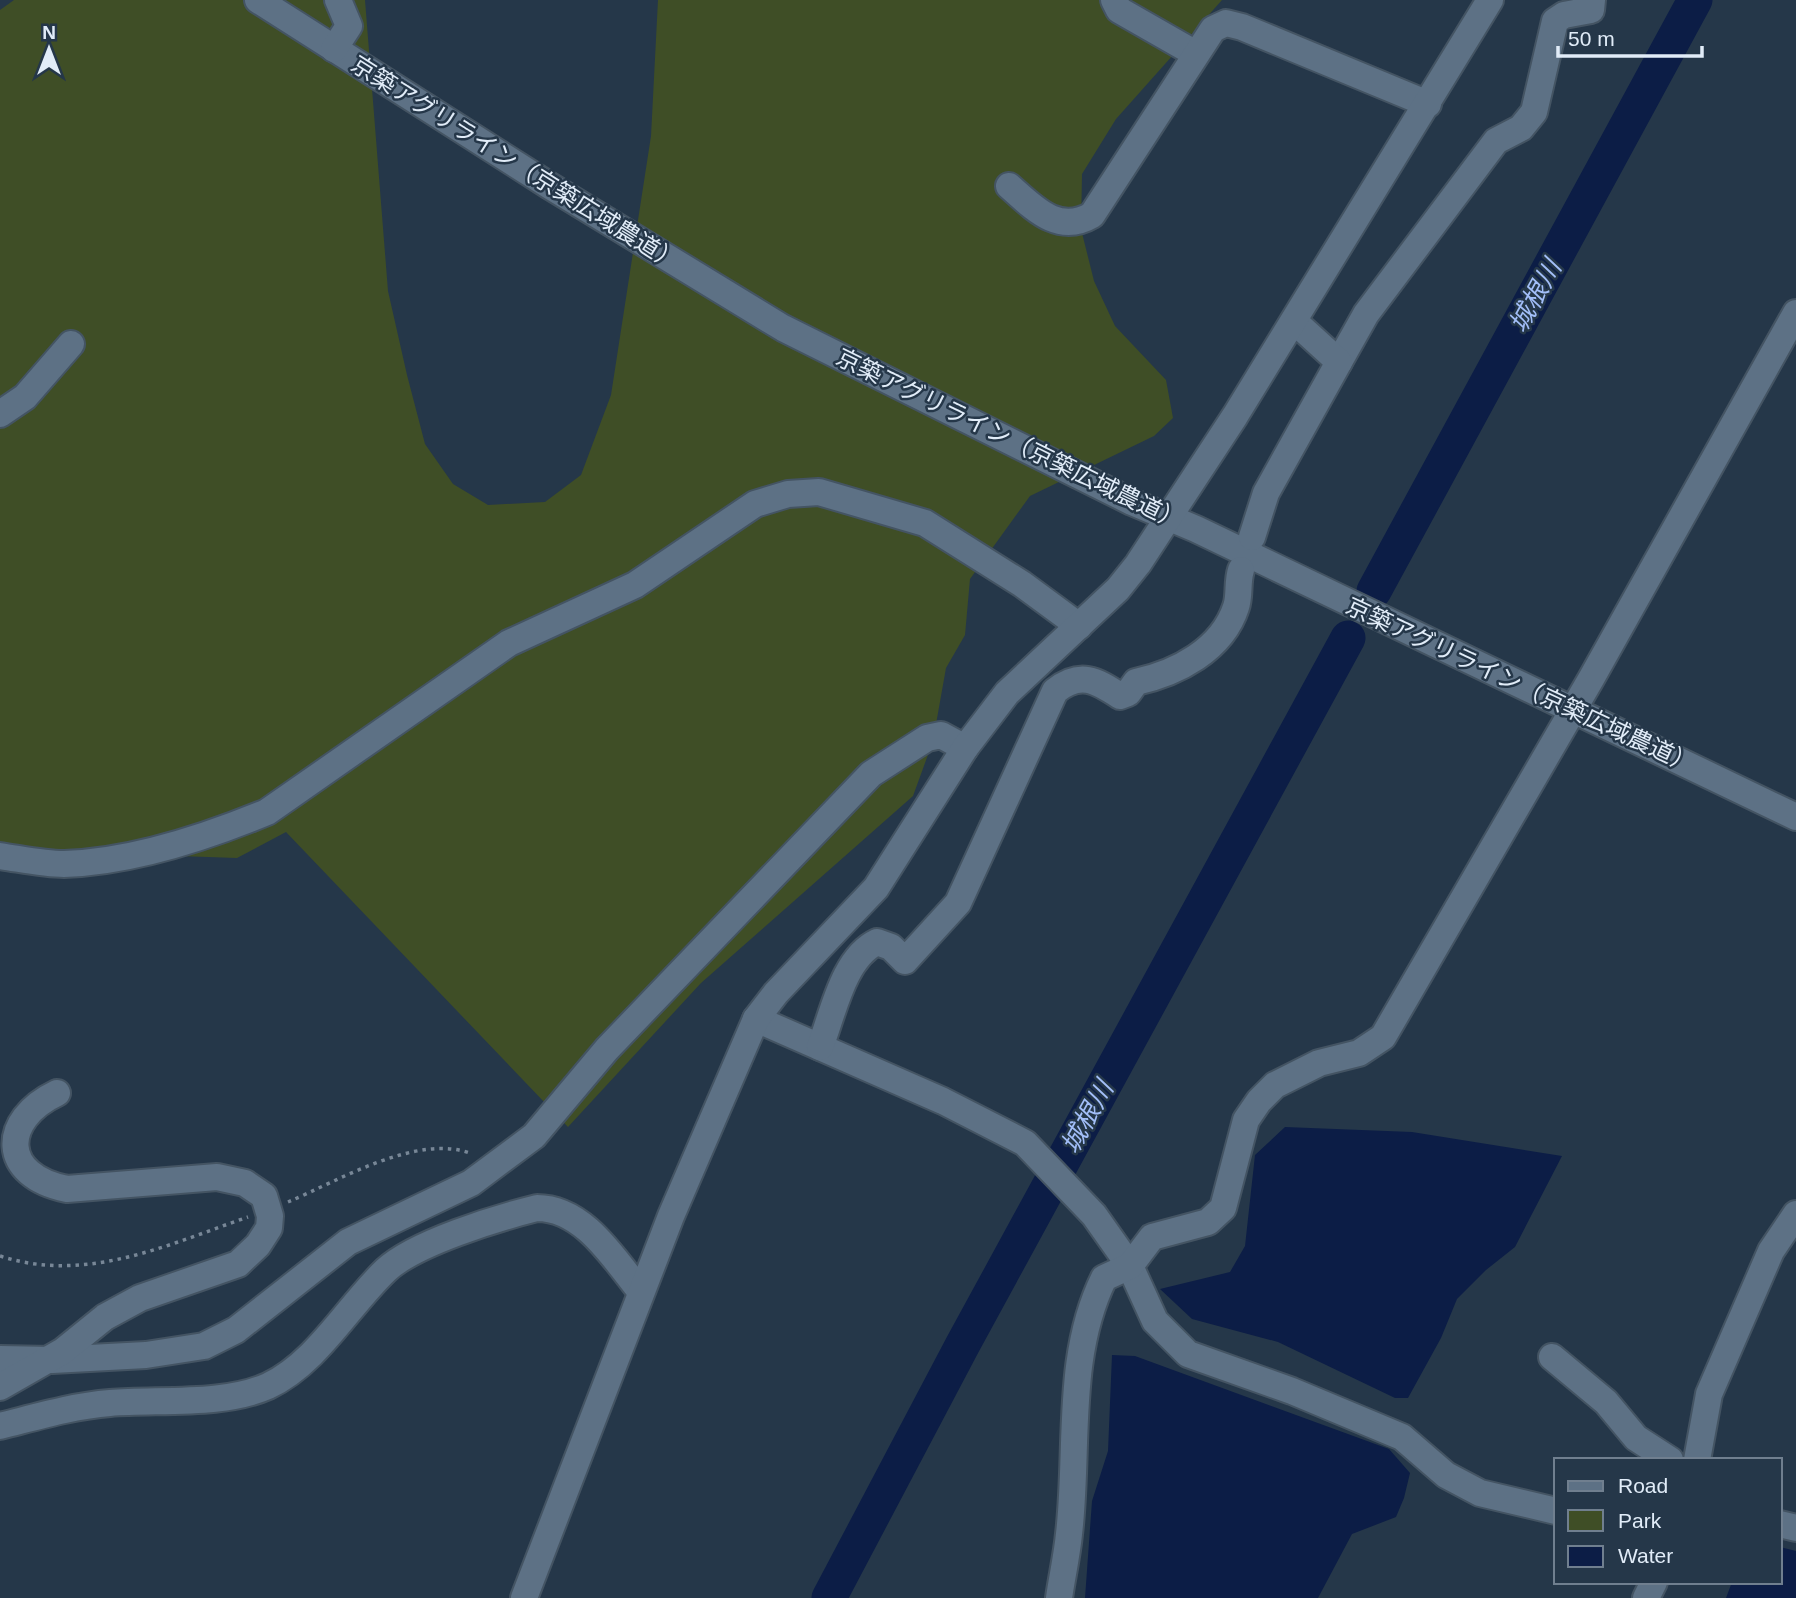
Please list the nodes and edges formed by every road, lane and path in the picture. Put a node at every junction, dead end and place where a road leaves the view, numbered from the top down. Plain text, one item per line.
1 (258, 0) edge
2 (338, 0) edge
3 (1114, 0) edge
4 (1490, 0) edge
5 (1592, 0) edge
6 (334, 49) junction
7 (1196, 54) junction
8 (1428, 104) junction
9 (1009, 187) dead end
10 (1796, 313) edge
11 (1294, 321) junction
12 (71, 344) dead end
13 (1339, 362) junction
14 (0, 414) edge
15 (1169, 518) junction
16 (1252, 537) dead end
17 (1241, 570) dead end
18 (1079, 626) junction
19 (1573, 710) junction
20 (965, 748) junction
21 (1796, 817) edge
22 (0, 856) edge
23 (756, 1019) junction
24 (820, 1047) junction
25 (57, 1093) dead end
26 (1796, 1214) edge
27 (1130, 1266) junction
28 (640, 1292) junction
29 (1552, 1357) dead end
30 (0, 1359) edge
31 (46, 1360) junction
32 (0, 1387) edge
33 (0, 1426) edge
34 (1667, 1458) edge
35 (1697, 1458) edge
36 (1554, 1511) edge
37 (524, 1598) edge
38 (1059, 1598) edge

1 - 6 street, 京築アグリライン（京築広域農道）
2 - 6 street
3 - 7 street
4 - 8 street
5 - 13 street
6 - 15 street, 京築アグリライン（京築広域農道）
7 - 8 street
7 - 9 street
8 - 11 street
10 - 19 street
11 - 13 street
11 - 15 street
12 - 14 street
13 - 16 street
15 - 18 street
15 - 19 street, 京築アグリライン（京築広域農道）
17 - 24 street
18 - 20 street
18 - 22 street
19 - 21 street, 京築アグリライン（京築広域農道）
19 - 27 street
20 - 23 street
20 - 31 street
23 - 24 street
23 - 28 street
24 - 27 street
25 - 31 street
26 - 35 street
27 - 36 street
27 - 38 street
28 - 33 street
28 - 37 street
29 - 34 street
30 - 31 street
31 - 32 street

